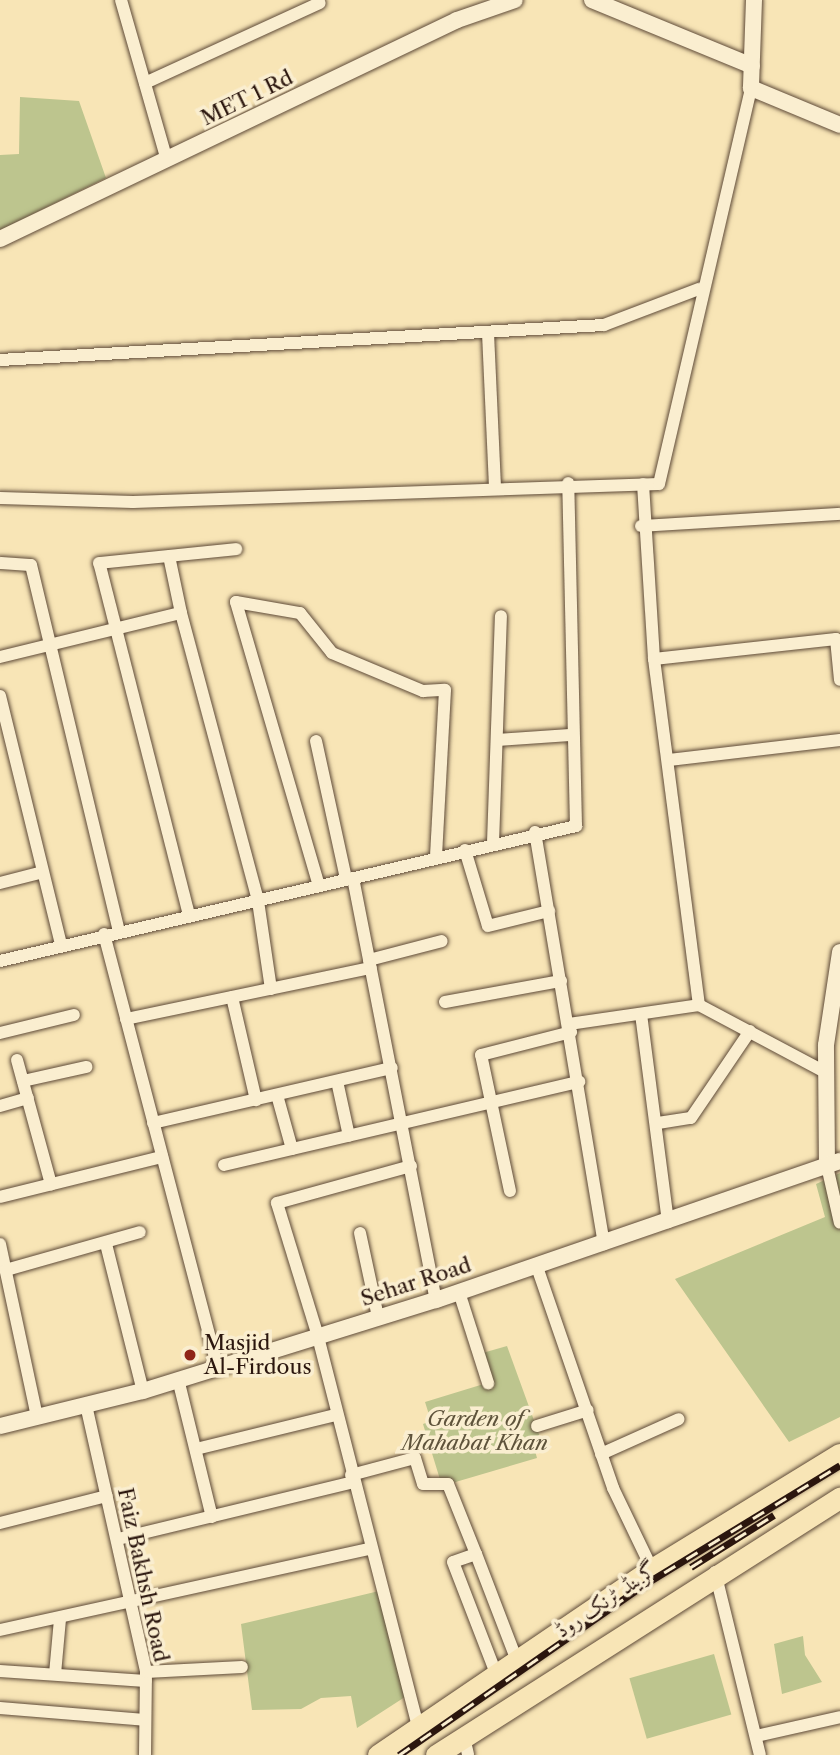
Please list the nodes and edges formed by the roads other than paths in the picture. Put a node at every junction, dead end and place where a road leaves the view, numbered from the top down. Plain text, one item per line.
1 (121, 0) edge
2 (514, 0) edge
3 (592, 0) edge
4 (754, 0) edge
5 (320, 3) dead end
6 (751, 66) junction
7 (145, 83) junction
8 (751, 88) junction
9 (840, 125) edge
10 (167, 160) junction
11 (0, 239) edge
12 (699, 289) junction
13 (488, 333) junction
14 (0, 360) edge
15 (568, 483) junction
16 (643, 484) junction
17 (495, 487) junction
18 (1, 494) edge
19 (840, 514) edge
20 (641, 526) junction
21 (236, 548) dead end
22 (169, 556) junction
23 (0, 563) edge
24 (181, 613) junction
25 (501, 616) dead end
26 (114, 629) junction
27 (48, 645) junction
28 (0, 657) edge
29 (654, 659) junction
30 (840, 680) edge
31 (0, 696) edge
32 (570, 736) junction
33 (497, 740) junction
34 (840, 740) edge
35 (316, 741) dead end
36 (669, 761) junction
37 (535, 832) junction
38 (493, 843) junction
39 (465, 850) junction
40 (436, 857) junction
41 (43, 872) junction
42 (349, 878) junction
43 (0, 883) edge
44 (319, 886) junction
45 (258, 901) junction
46 (549, 911) junction
47 (189, 915) junction
48 (119, 931) junction
49 (104, 934) junction
50 (442, 941) dead end
51 (61, 945) junction
52 (840, 952) edge
53 (0, 961) edge
54 (370, 964) junction
55 (561, 981) junction
56 (271, 989) junction
57 (232, 997) junction
58 (445, 1002) dead end
59 (699, 1005) junction
60 (641, 1014) junction
61 (74, 1015) dead end
62 (126, 1019) junction
63 (570, 1028) junction
64 (750, 1031) junction
65 (0, 1033) edge
66 (833, 1043) edge
67 (17, 1060) dead end
68 (86, 1067) dead end
69 (392, 1068) junction
70 (825, 1072) junction
71 (23, 1081) junction
72 (337, 1081) junction
73 (579, 1082) junction
74 (277, 1095) junction
75 (28, 1098) junction
76 (256, 1100) junction
77 (494, 1102) junction
78 (0, 1106) edge
79 (840, 1109) edge
80 (823, 1114) junction
81 (153, 1123) junction
82 (658, 1123) junction
83 (403, 1124) junction
84 (349, 1136) junction
85 (292, 1149) junction
86 (162, 1157) junction
87 (833, 1164) edge
88 (224, 1165) dead end
89 (411, 1166) junction
90 (51, 1184) junction
91 (510, 1191) dead end
92 (0, 1197) edge
93 (668, 1222) junction
94 (840, 1223) edge
95 (140, 1232) dead end
96 (360, 1233) dead end
97 (0, 1244) edge
98 (106, 1244) junction
99 (604, 1244) junction
100 (537, 1267) junction
101 (6, 1270) junction
102 (459, 1292) junction
103 (436, 1300) junction
104 (379, 1317) junction
105 (317, 1334) junction
106 (217, 1365) junction
107 (178, 1378) junction
108 (488, 1383) dead end
109 (143, 1391) junction
110 (86, 1405) junction
111 (588, 1410) junction
112 (335, 1415) junction
113 (37, 1417) junction
114 (679, 1419) dead end
115 (0, 1426) edge
116 (537, 1426) dead end
117 (196, 1449) junction
118 (601, 1454) junction
119 (840, 1454) edge
120 (352, 1478) junction
121 (107, 1496) junction
122 (840, 1498) edge
123 (212, 1517) junction
124 (0, 1523) edge
125 (118, 1539) junction
126 (369, 1549) junction
127 (476, 1554) junction
128 (652, 1569) junction
129 (715, 1572) junction
130 (133, 1605) junction
131 (60, 1619) junction
132 (0, 1630) edge
133 (517, 1661) junction
134 (242, 1667) dead end
135 (0, 1671) edge
136 (55, 1674) junction
137 (497, 1675) junction
138 (146, 1676) junction
139 (0, 1708) edge
140 (840, 1717) edge
141 (145, 1720) junction
142 (418, 1727) junction
143 (756, 1737) junction
144 (466, 1746) edge
145 (145, 1755) edge
146 (378, 1755) edge
147 (436, 1755) edge
148 (760, 1755) edge

1 - 7 street
2 - 10 street, MET 1 Rd
3 - 6 street
4 - 6 street
5 - 7 street
6 - 8 street
7 - 10 street
8 - 9 street
8 - 12 street
10 - 11 street, MET 1 Rd
12 - 13 street
12 - 16 street
13 - 14 street
13 - 17 street
15 - 16 street
15 - 17 street
15 - 32 street
16 - 20 street
17 - 18 street
19 - 20 street
20 - 29 street
21 - 22 street
22 - 24 street
22 - 26 street
23 - 27 street
24 - 26 street
24 - 45 street
25 - 33 street
26 - 27 street
26 - 47 street
27 - 28 street
27 - 48 street
29 - 30 street
29 - 36 street
31 - 41 street
32 - 33 street
32 - 37 street
33 - 38 street
34 - 36 street
35 - 42 street
36 - 59 street
37 - 38 street
37 - 46 street
38 - 39 street
39 - 40 street
39 - 46 street
40 - 42 street
40 - 44 street
41 - 43 street
41 - 51 street
42 - 44 street
42 - 54 street
44 - 45 street
45 - 47 street
45 - 56 street
46 - 55 street
47 - 48 street
48 - 49 street
49 - 51 street
49 - 62 street
50 - 54 street
51 - 53 street
52 - 66 street
54 - 56 street
54 - 69 street
55 - 58 street
55 - 63 street
56 - 57 street
57 - 62 street
57 - 76 street
59 - 60 street
59 - 64 street
60 - 63 street
60 - 82 street
61 - 65 street
62 - 81 street
63 - 73 street
63 - 77 street
64 - 70 street
64 - 82 street
66 - 70 street
67 - 71 street
68 - 71 street
69 - 72 street
69 - 83 street
70 - 80 street
71 - 75 street
72 - 74 street
72 - 84 street
73 - 77 street
73 - 99 street
74 - 76 street
74 - 85 street
75 - 78 street
75 - 90 street
76 - 81 street
77 - 83 street
77 - 91 street
79 - 80 street
80 - 87 street
81 - 86 street
82 - 93 street
83 - 84 street
83 - 89 street
84 - 85 street
85 - 88 street
86 - 90 street
86 - 106 street
87 - 93 street, Sehar Road
87 - 94 street
89 - 103 street
89 - 105 street
90 - 92 street
93 - 99 street, Sehar Road
95 - 98 street
96 - 104 street
97 - 101 street
98 - 101 street
98 - 109 street
99 - 100 street, Sehar Road
100 - 102 street, Sehar Road
100 - 111 street
101 - 113 street
102 - 103 street, Sehar Road
102 - 108 street
103 - 104 street, Sehar Road
104 - 105 street, Sehar Road
105 - 106 street, Sehar Road
105 - 112 street
106 - 107 street, Sehar Road
107 - 109 street, Sehar Road
107 - 117 street
109 - 110 street, Sehar Road
110 - 113 street, Sehar Road
110 - 121 street, Faiz Bakhsh Road
111 - 116 street
111 - 118 street
112 - 117 street
112 - 120 street
113 - 115 street, Sehar Road
114 - 118 street
117 - 123 street
118 - 128 street
119 - 128 main road, گرینڈ ٹرنک روڈ
120 - 123 street
120 - 126 street
120 - 127 street
121 - 124 street
121 - 125 street, Faiz Bakhsh Road
122 - 129 main road, گرینڈ ٹرنک روڈ
123 - 125 street
125 - 130 street, Faiz Bakhsh Road
126 - 130 street
126 - 142 street
127 - 133 street
127 - 137 street
128 - 133 main road, گرینڈ ٹرنک روڈ
129 - 143 street
129 - 144 main road, گرینڈ ٹرنک روڈ
130 - 131 street
130 - 138 street, Faiz Bakhsh Road
131 - 132 street
131 - 136 street
133 - 137 main road, گرینڈ ٹرنک روڈ
134 - 138 street
135 - 136 street
136 - 138 street
137 - 142 main road, گرینڈ ٹرنک روڈ
138 - 141 street, Faiz Bakhsh Road
139 - 141 street
140 - 143 street
141 - 145 street, Faiz Bakhsh Road
142 - 146 main road, گرینڈ ٹرنک روڈ
143 - 148 street
144 - 147 main road, گرینڈ ٹرنک روڈ

